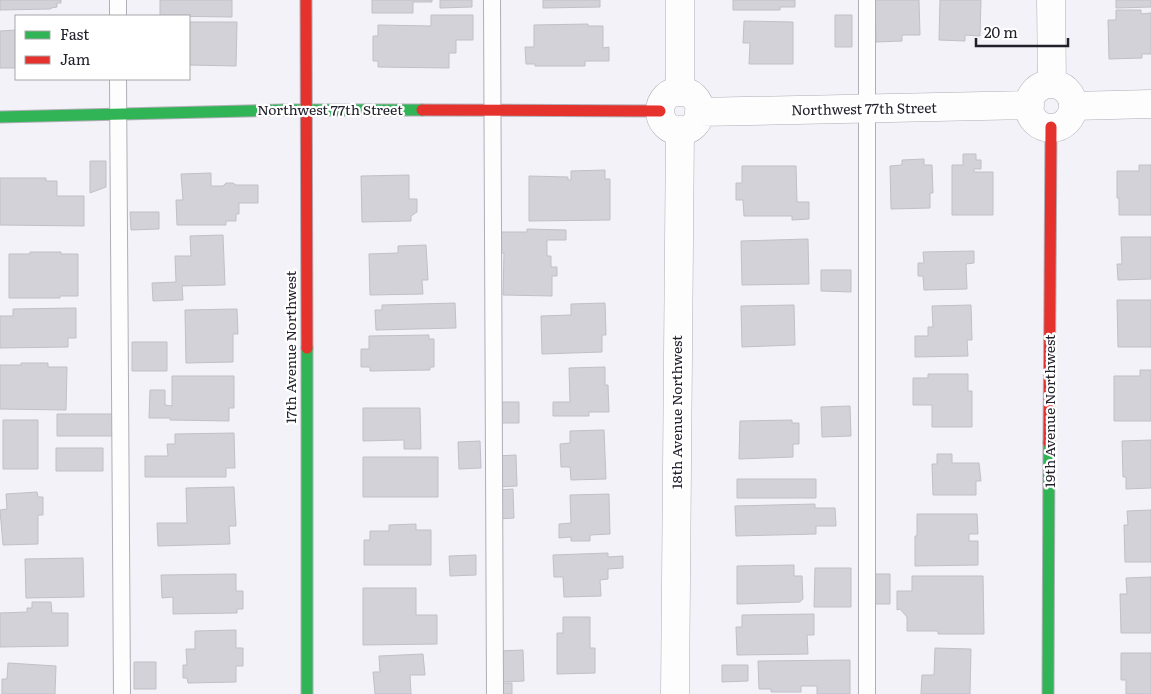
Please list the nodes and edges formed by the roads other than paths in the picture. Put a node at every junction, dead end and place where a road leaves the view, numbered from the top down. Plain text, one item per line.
1 (118, 0) edge
2 (306, 0) edge
3 (492, 0) edge
4 (680, 0) edge
5 (867, 0) edge
6 (1051, 0) edge
7 (118, 15) edge
8 (118, 80) edge
9 (1052, 84) junction
10 (680, 92) junction
11 (1151, 104) edge
12 (1030, 105) junction
13 (1073, 106) junction
14 (867, 108) junction
15 (306, 110) junction
16 (492, 110) junction
17 (660, 111) junction
18 (118, 115) junction
19 (0, 118) edge
20 (690, 122) junction
21 (1051, 127) junction
22 (122, 694) edge
23 (307, 694) edge
24 (495, 694) edge
25 (675, 694) edge
26 (867, 694) edge
27 (1048, 694) edge

1 - 7 lane
2 - 15 street, 17th Avenue Northwest
3 - 16 lane
4 - 10 street
5 - 14 lane
6 - 9 street
8 - 18 lane
9 - 12 street
9 - 13 street
10 - 17 street
10 - 20 street
11 - 13 street
12 - 14 street, Northwest 77th Street
12 - 21 street
13 - 21 street
14 - 20 street, Northwest 77th Street
14 - 26 lane
15 - 16 street, Northwest 77th Street
15 - 18 street, Northwest 77th Street
15 - 23 street, 17th Avenue Northwest
16 - 17 street, Northwest 77th Street
16 - 24 lane
17 - 20 street
18 - 19 street, Northwest 77th Street
18 - 22 lane
20 - 25 street, 18th Avenue Northwest
21 - 27 street, 19th Avenue Northwest

